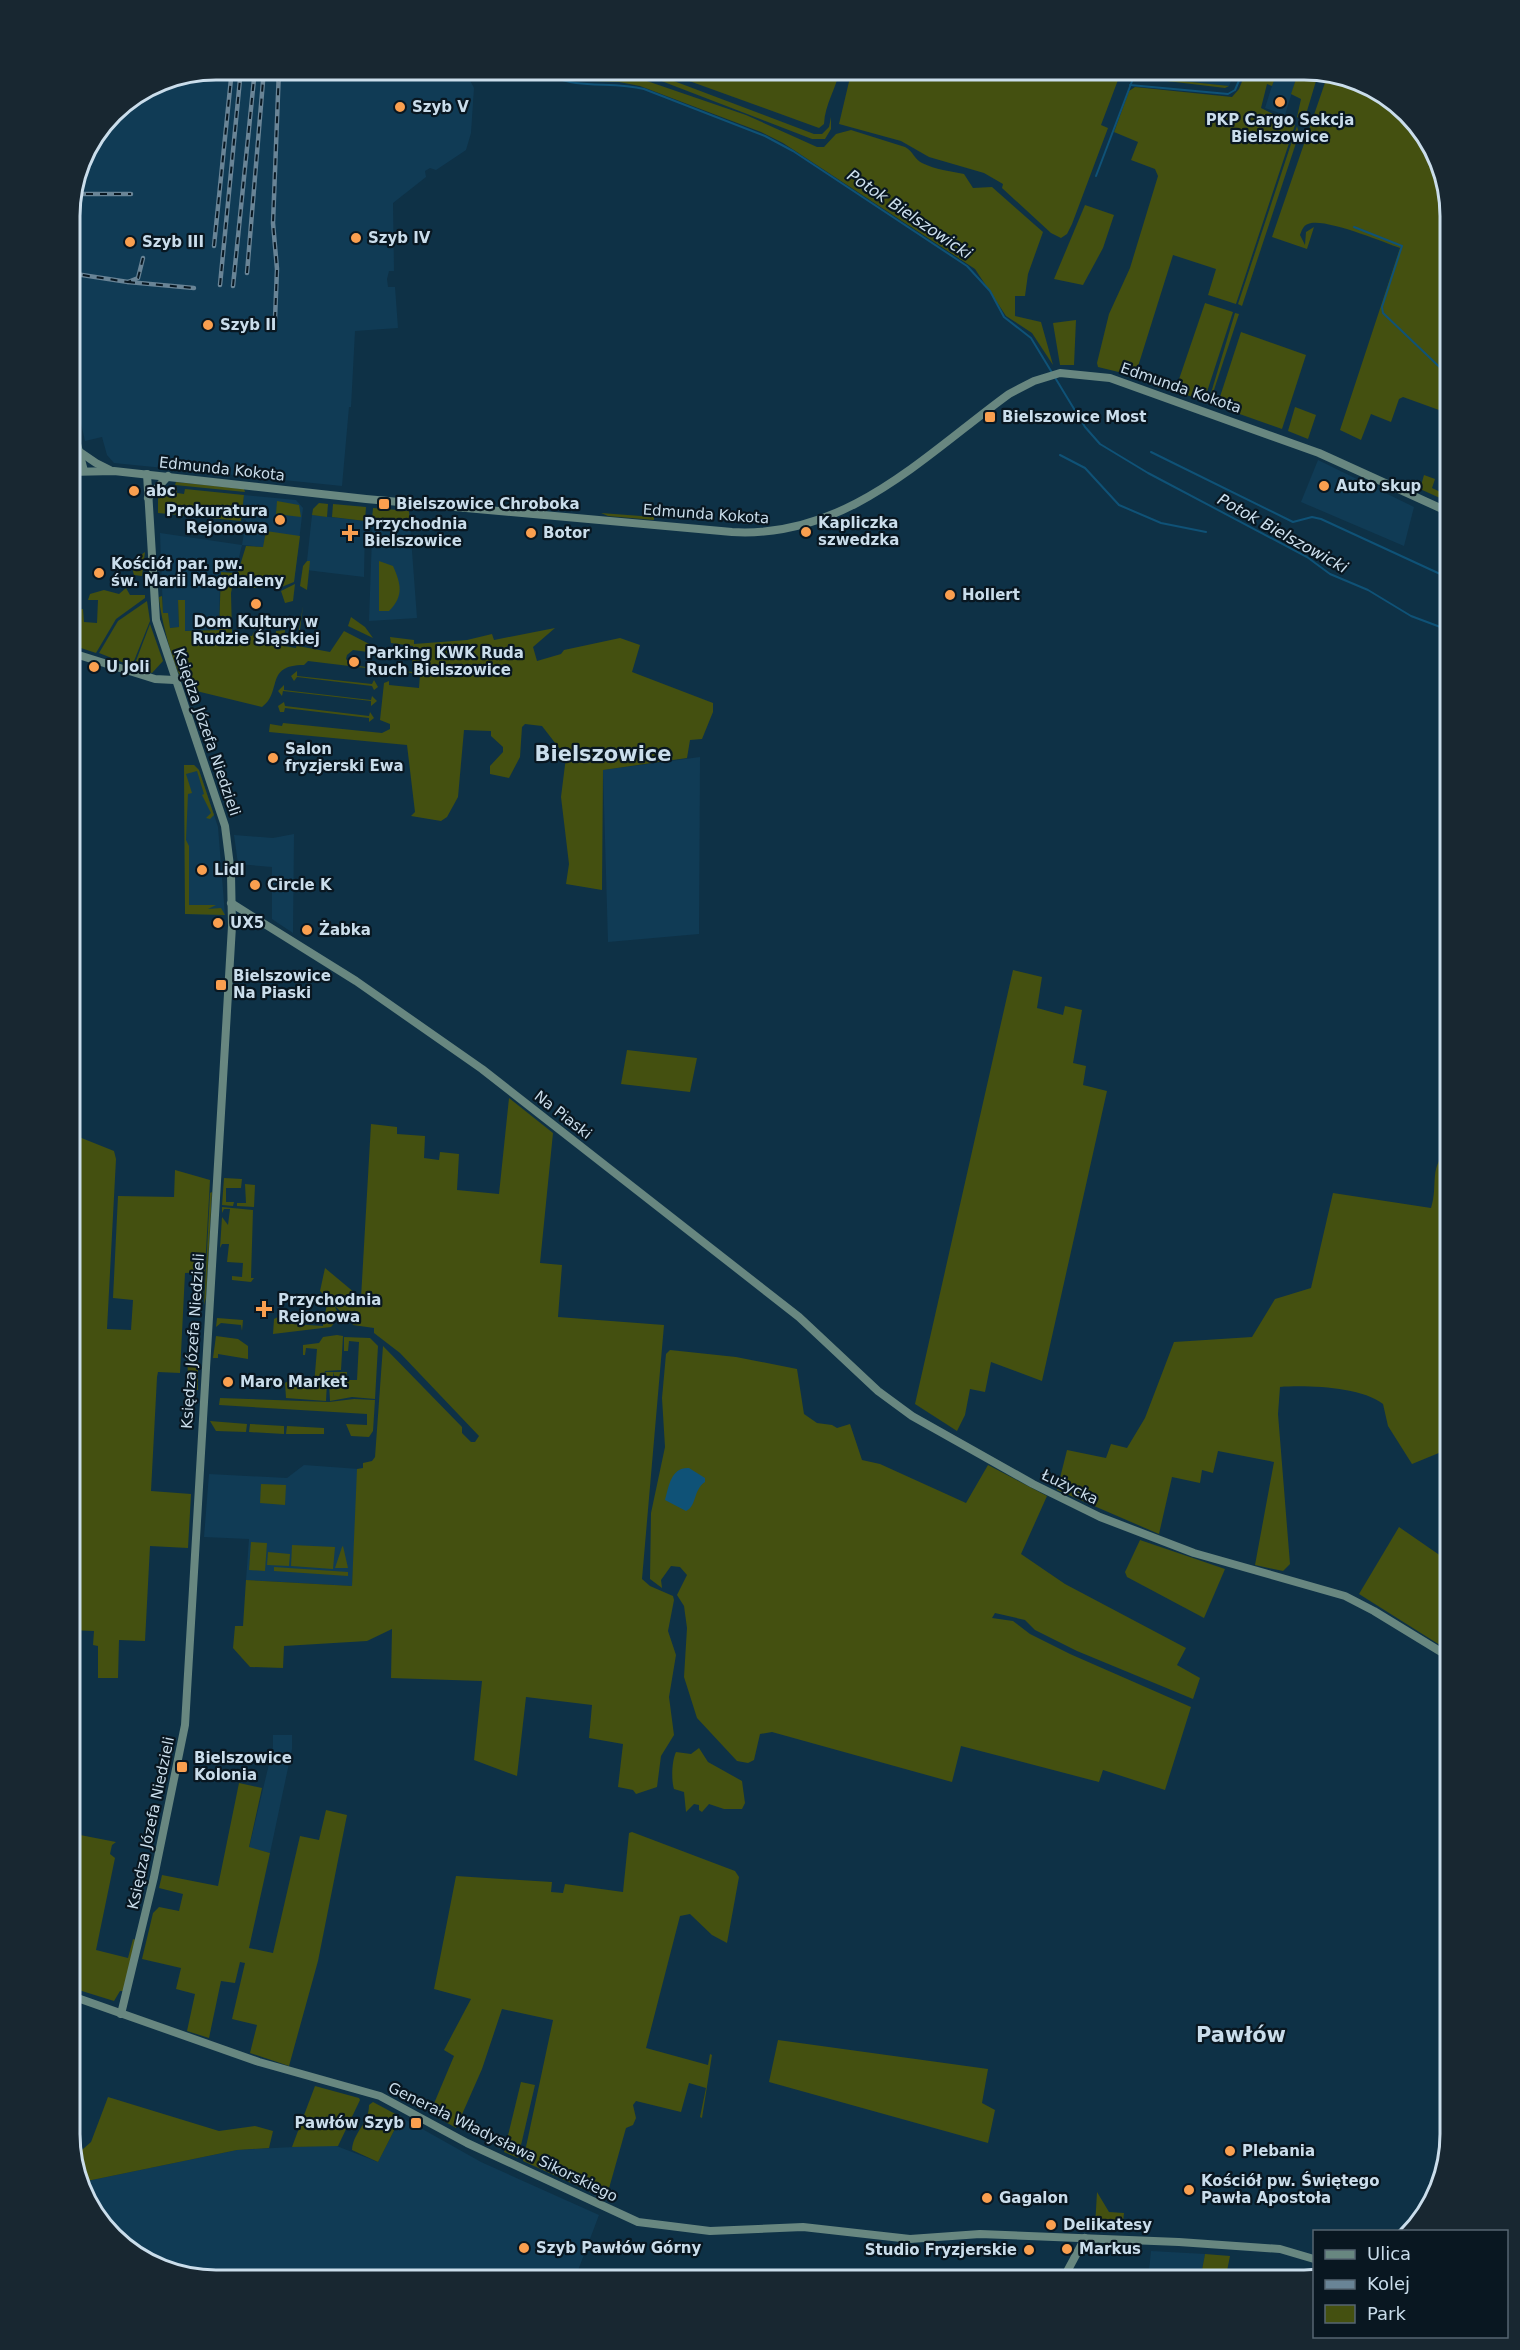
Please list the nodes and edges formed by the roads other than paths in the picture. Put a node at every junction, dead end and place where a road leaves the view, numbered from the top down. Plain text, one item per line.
1 (80, 452) edge
2 (80, 459) edge
3 (80, 471) edge
4 (84, 471) junction
5 (114, 471) junction
6 (147, 474) junction
7 (168, 476) junction
8 (148, 498) junction
9 (1440, 508) edge
10 (80, 655) edge
11 (174, 680) junction
12 (231, 903) junction
13 (859, 1374) joint
14 (1440, 1651) edge
15 (80, 1999) edge
16 (121, 2014) junction
17 (1085, 2238) junction
18 (1313, 2259) edge
19 (1068, 2270) edge

1 - 5 street
2 - 4 street
3 - 4 street, Edmunda Kokota
4 - 5 street, Edmunda Kokota
5 - 6 street, Edmunda Kokota
6 - 7 street, Edmunda Kokota
6 - 8 street, Księdza Józefa Niedzieli
7 - 8 street
7 - 9 street, Edmunda Kokota
8 - 11 street, Księdza Józefa Niedzieli
10 - 11 street
11 - 12 street, Księdza Józefa Niedzieli
12 - 13 street, Na Piaski
12 - 16 street, Księdza Józefa Niedzieli
13 - 14 street, Łużycka
15 - 16 street
16 - 17 street, Generała Władysława Sikorskiego
17 - 18 street, Generała Władysława Sikorskiego
17 - 19 street

